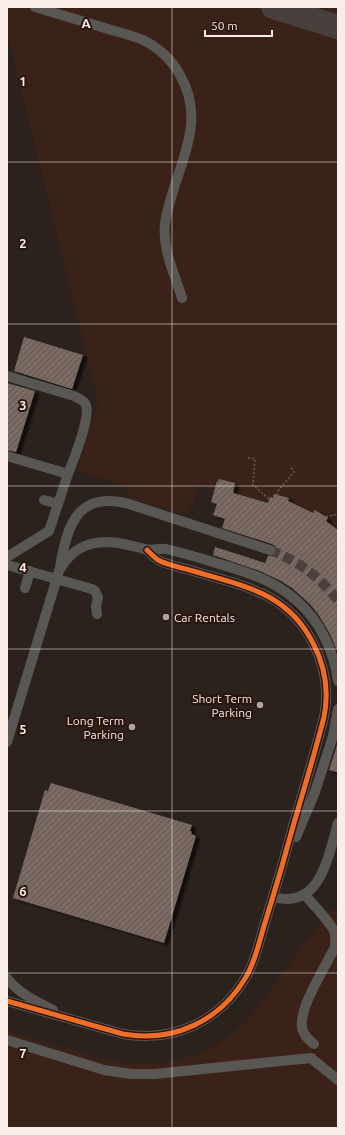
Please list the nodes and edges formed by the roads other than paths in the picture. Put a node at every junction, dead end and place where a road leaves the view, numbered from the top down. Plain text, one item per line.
1 (35, 7) edge
2 (182, 298) dead end
3 (7, 376) edge
4 (7, 456) edge
5 (68, 474) junction
6 (44, 500) dead end
7 (58, 504) junction
8 (147, 550) junction
9 (270, 550) tunnel mouth
10 (7, 557) edge
11 (7, 565) edge
12 (30, 571) junction
13 (58, 574) junction
14 (25, 588) dead end
15 (97, 614) dead end
16 (338, 681) edge
17 (338, 709) edge
18 (8, 738) edge
19 (338, 823) edge
20 (276, 885) junction
21 (304, 894) junction
22 (273, 897) junction
23 (7, 978) edge
24 (7, 1001) edge
25 (71, 1020) junction
26 (7, 1040) edge
27 (314, 1044) dead end
28 (338, 1080) edge

1 - 2 street
3 - 5 street
4 - 5 street
5 - 7 street
6 - 7 street
7 - 10 street
8 - 13 street
8 - 16 street
8 - 20 street
9 - 13 street
11 - 12 street
12 - 13 street
12 - 14 street
13 - 15 street
13 - 18 street
17 - 20 street
19 - 21 street
20 - 22 street
21 - 22 street
21 - 27 street
22 - 25 street
23 - 25 street
24 - 25 street
26 - 28 street

